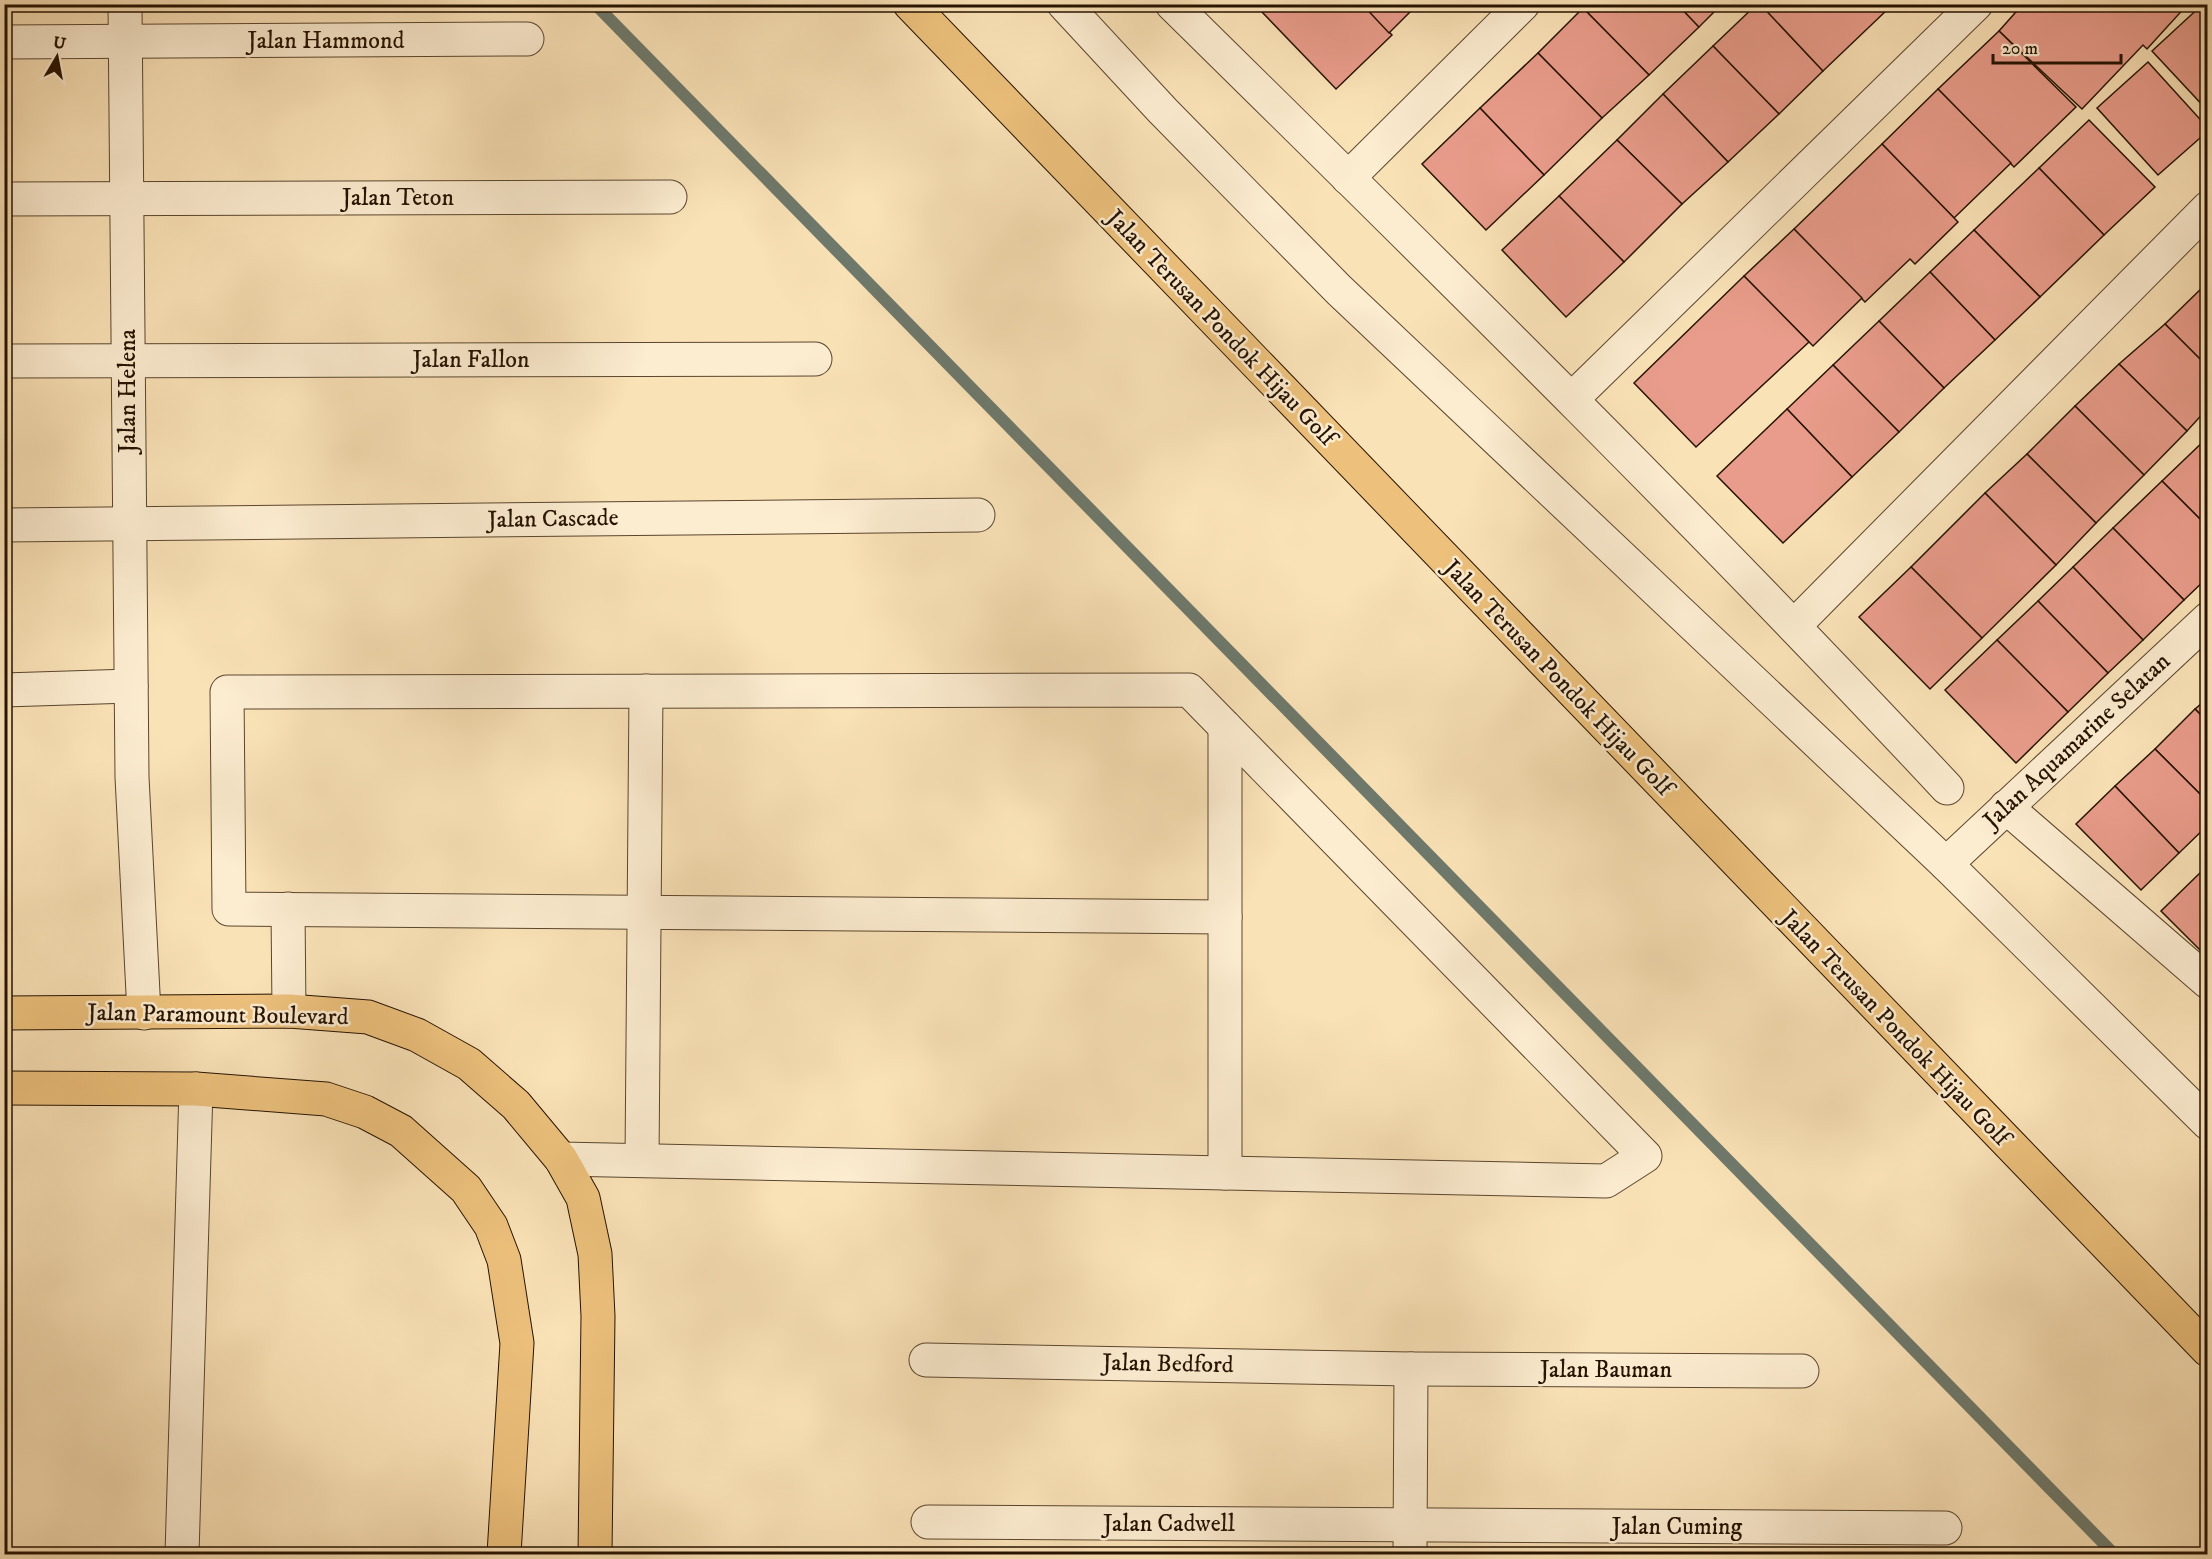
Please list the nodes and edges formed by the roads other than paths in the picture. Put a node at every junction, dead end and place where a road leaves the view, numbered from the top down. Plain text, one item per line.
1 (125, 4) edge
2 (910, 4) edge
3 (1064, 4) edge
4 (1172, 4) edge
5 (1523, 4) edge
6 (1976, 4) edge
7 (527, 39) dead end
8 (4, 42) edge
9 (125, 42) junction
10 (1348, 178) junction
11 (670, 197) dead end
12 (4, 199) edge
13 (126, 199) junction
14 (2208, 208) edge
15 (815, 358) dead end
16 (128, 360) junction
17 (4, 361) edge
18 (1572, 399) junction
19 (978, 515) dead end
20 (129, 524) junction
21 (4, 525) edge
22 (2208, 619) edge
23 (1795, 625) junction
24 (131, 686) junction
25 (4, 690) edge
26 (646, 691) junction
27 (1225, 727) junction
28 (1947, 788) dead end
29 (2006, 807) junction
30 (1946, 864) junction
31 (288, 909) junction
32 (644, 912) junction
33 (1225, 917) junction
34 (2208, 982) edge
35 (289, 1011) junction
36 (4, 1013) edge
37 (144, 1013) junction
38 (4, 1088) edge
39 (196, 1089) junction
40 (2208, 1123) edge
41 (561, 1159) junction
42 (642, 1160) junction
43 (1225, 1173) junction
44 (2208, 1350) edge
45 (926, 1360) dead end
46 (1411, 1369) junction
47 (1802, 1371) dead end
48 (928, 1522) dead end
49 (1945, 1528) dead end
50 (1410, 1540) edge
51 (182, 1554) edge
52 (504, 1554) edge
53 (595, 1554) edge

1 - 9 street, Jalan Helena
2 - 44 main road, Jalan Terusan Pondok Hijau Golf
3 - 30 street
4 - 10 street
5 - 10 street
6 - 18 street
7 - 9 street, Jalan Hammond
8 - 9 street, Jalan Hammond
9 - 13 street, Jalan Helena
10 - 18 street
11 - 13 street, Jalan Teton
12 - 13 street, Jalan Teton
13 - 16 street, Jalan Helena
14 - 23 street
15 - 16 street, Jalan Fallon
16 - 17 street, Jalan Fallon
16 - 20 street, Jalan Helena
18 - 23 street
19 - 20 street, Jalan Cascade
20 - 21 street, Jalan Cascade
20 - 24 street, Jalan Helena
22 - 29 street, Jalan Aquamarine Selatan
23 - 28 street
24 - 25 street
24 - 37 street, Jalan Helena
26 - 27 street
26 - 31 street
26 - 32 street
27 - 33 street
27 - 43 street
29 - 30 street, Jalan Aquamarine Selatan
29 - 34 street
30 - 40 street
31 - 32 street
31 - 35 street
32 - 33 street
32 - 42 street
33 - 43 street
35 - 37 main road, Jalan Paramount Boulevard
35 - 41 main road, Jalan Paramount Boulevard
36 - 37 main road, Jalan Paramount Boulevard
38 - 39 main road
39 - 51 street
39 - 52 main road
41 - 42 street
41 - 53 main road, Jalan Paramount Boulevard
42 - 43 street
45 - 46 street, Jalan Bedford
46 - 47 street, Jalan Bauman
46 - 50 street
48 - 50 street, Jalan Cadwell
49 - 50 street, Jalan Cuming

